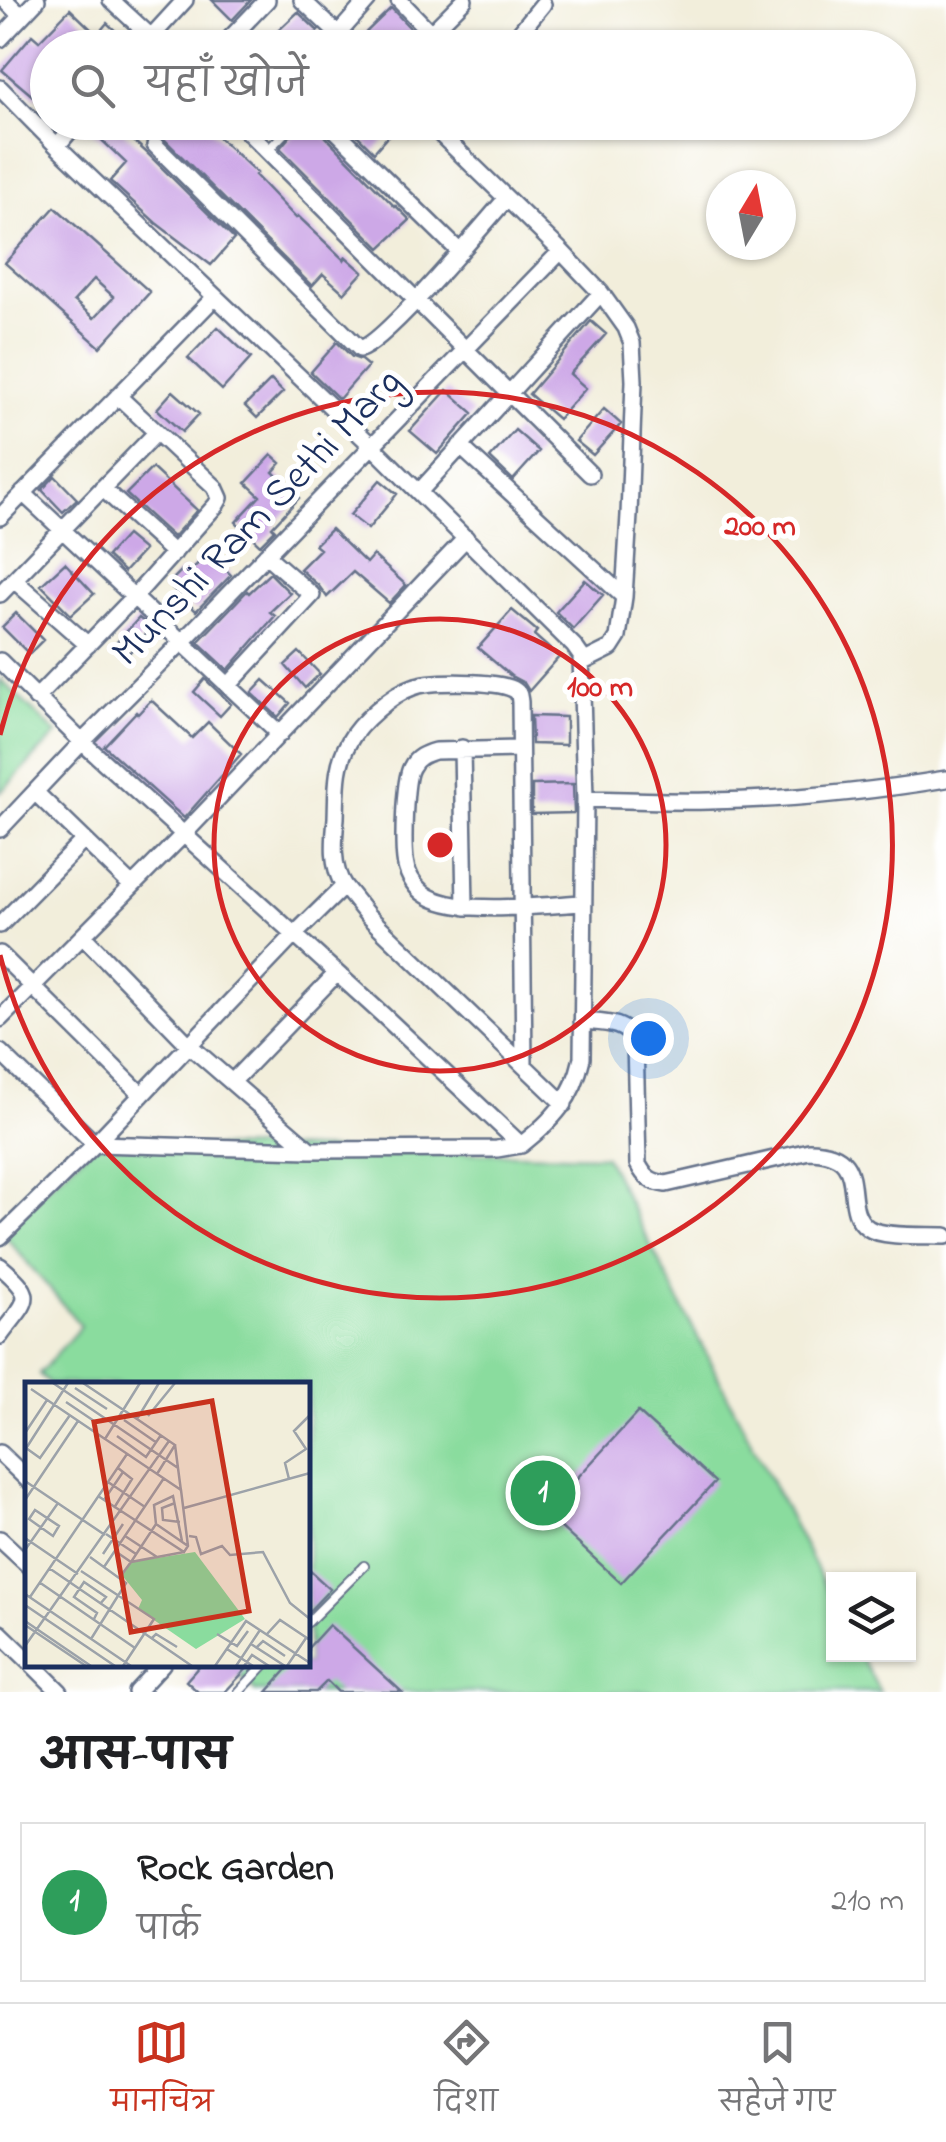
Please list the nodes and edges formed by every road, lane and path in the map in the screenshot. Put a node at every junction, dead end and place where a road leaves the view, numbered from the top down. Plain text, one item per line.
1 (5, 0) edge
2 (37, 0) edge
3 (111, 0) edge
4 (185, 0) edge
5 (267, 0) edge
6 (302, 0) edge
7 (368, 0) edge
8 (399, 0) edge
9 (464, 0) edge
10 (544, 4) dead end
11 (21, 16) junction
12 (139, 30) edge
13 (162, 30) edge
14 (238, 30) edge
15 (334, 30) edge
16 (342, 30) edge
17 (428, 30) edge
18 (434, 30) edge
19 (522, 30) edge
20 (0, 39) edge
21 (0, 88) edge
22 (30, 118) edge
23 (52, 140) edge
24 (63, 140) edge
25 (256, 140) edge
26 (277, 140) edge
27 (345, 140) edge
28 (449, 140) edge
29 (156, 145) dead end
30 (58, 146) junction
31 (267, 151) junction
32 (506, 199) junction
33 (561, 251) junction
34 (460, 252) junction
35 (600, 292) junction
36 (215, 297) junction
37 (416, 300) junction
38 (464, 350) junction
39 (508, 392) junction
40 (118, 396) junction
41 (156, 434) junction
42 (372, 446) junction
43 (460, 446) junction
44 (590, 474) dead end
45 (102, 488) junction
46 (419, 492) junction
47 (23, 493) junction
48 (0, 517) edge
49 (63, 530) junction
50 (466, 538) junction
51 (174, 553) junction
52 (266, 555) junction
53 (14, 580) junction
54 (0, 594) edge
55 (134, 597) junction
56 (624, 597) junction
57 (181, 642) junction
58 (88, 645) junction
59 (0, 661) edge
60 (582, 662) junction
61 (228, 686) junction
62 (36, 698) junction
63 (280, 734) junction
64 (82, 742) junction
65 (462, 748) junction
66 (520, 749) junction
67 (946, 780) edge
68 (36, 794) junction
69 (586, 799) junction
70 (0, 829) edge
71 (184, 834) junction
72 (84, 840) junction
73 (132, 886) junction
74 (344, 886) junction
75 (583, 903) junction
76 (523, 906) junction
77 (466, 907) junction
78 (0, 925) edge
79 (294, 936) junction
80 (84, 937) junction
81 (0, 954) edge
82 (336, 974) junction
83 (34, 986) junction
84 (0, 1019) edge
85 (582, 1021) junction
86 (190, 1046) junction
87 (0, 1052) edge
88 (524, 1066) junction
89 (232, 1082) junction
90 (142, 1095) junction
91 (564, 1104) junction
92 (95, 1144) junction
93 (520, 1145) junction
94 (310, 1150) junction
95 (946, 1236) edge
96 (0, 1237) edge
97 (0, 1266) edge
98 (0, 1336) edge
99 (3, 1462) edge
100 (25, 1478) edge
101 (0, 1539) edge
102 (25, 1562) edge
103 (364, 1566) dead end
104 (310, 1620) edge
105 (0, 1633) edge
106 (25, 1657) edge
107 (35, 1667) edge
108 (159, 1667) edge
109 (263, 1667) edge
110 (60, 1692) edge
111 (136, 1692) edge
112 (239, 1692) edge

1 - 11 street
2 - 11 street
3 - 12 street
4 - 13 street
5 - 14 street
6 - 15 street
7 - 16 street
8 - 17 street
9 - 18 street
10 - 19 street
11 - 20 street
21 - 22 street
23 - 30 street
24 - 30 street
25 - 31 street
26 - 31 lane
27 - 34 street
28 - 32 street
29 - 37 street
30 - 36 street
31 - 37 street
32 - 33 street
32 - 34 street
33 - 35 street
33 - 38 street, Munshi Ram Sethi Marg
34 - 37 street
35 - 39 street
35 - 56 street
36 - 40 street
36 - 42 street
37 - 38 street
38 - 39 street
38 - 42 street, Munshi Ram Sethi Marg
39 - 43 street
39 - 44 street
40 - 41 street
40 - 47 street
41 - 45 street
41 - 51 street
42 - 46 street
42 - 52 street, Munshi Ram Sethi Marg
43 - 46 street
43 - 56 street
45 - 49 street
45 - 51 street
46 - 50 street
47 - 48 street
47 - 49 street
49 - 53 street
49 - 55 street
50 - 60 street
50 - 63 street
51 - 55 street
52 - 57 street, Munshi Ram Sethi Marg
52 - 61 street
53 - 54 street
53 - 58 street
55 - 57 street
55 - 58 street
56 - 60 street
57 - 61 street
57 - 64 street, Munshi Ram Sethi Marg
58 - 62 street
59 - 62 street
60 - 69 street
61 - 63 street
62 - 64 street
63 - 71 street
64 - 68 street, Munshi Ram Sethi Marg
64 - 71 street
65 - 66 street
65 - 77 street
65 - 77 street
66 - 74 street
66 - 76 street
67 - 69 street
68 - 70 street, Munshi Ram Sethi Marg
68 - 72 street
69 - 75 street
71 - 73 street
71 - 79 street
72 - 73 street
72 - 78 street
73 - 80 street
74 - 79 street
74 - 88 street
75 - 76 street
75 - 85 street
76 - 77 street
76 - 88 street
79 - 82 street
79 - 86 street
80 - 83 street
80 - 86 street
81 - 83 street
82 - 89 street
82 - 93 street
83 - 84 street
83 - 90 street
85 - 91 street
85 - 95 street
86 - 89 street
86 - 90 street
87 - 92 street
88 - 91 street
89 - 94 street
90 - 92 street
91 - 93 street
92 - 94 street
92 - 96 street
93 - 94 street
97 - 98 street
99 - 100 street
101 - 102 street
103 - 104 lane
105 - 106 street
107 - 110 street
108 - 111 street
109 - 112 lane

